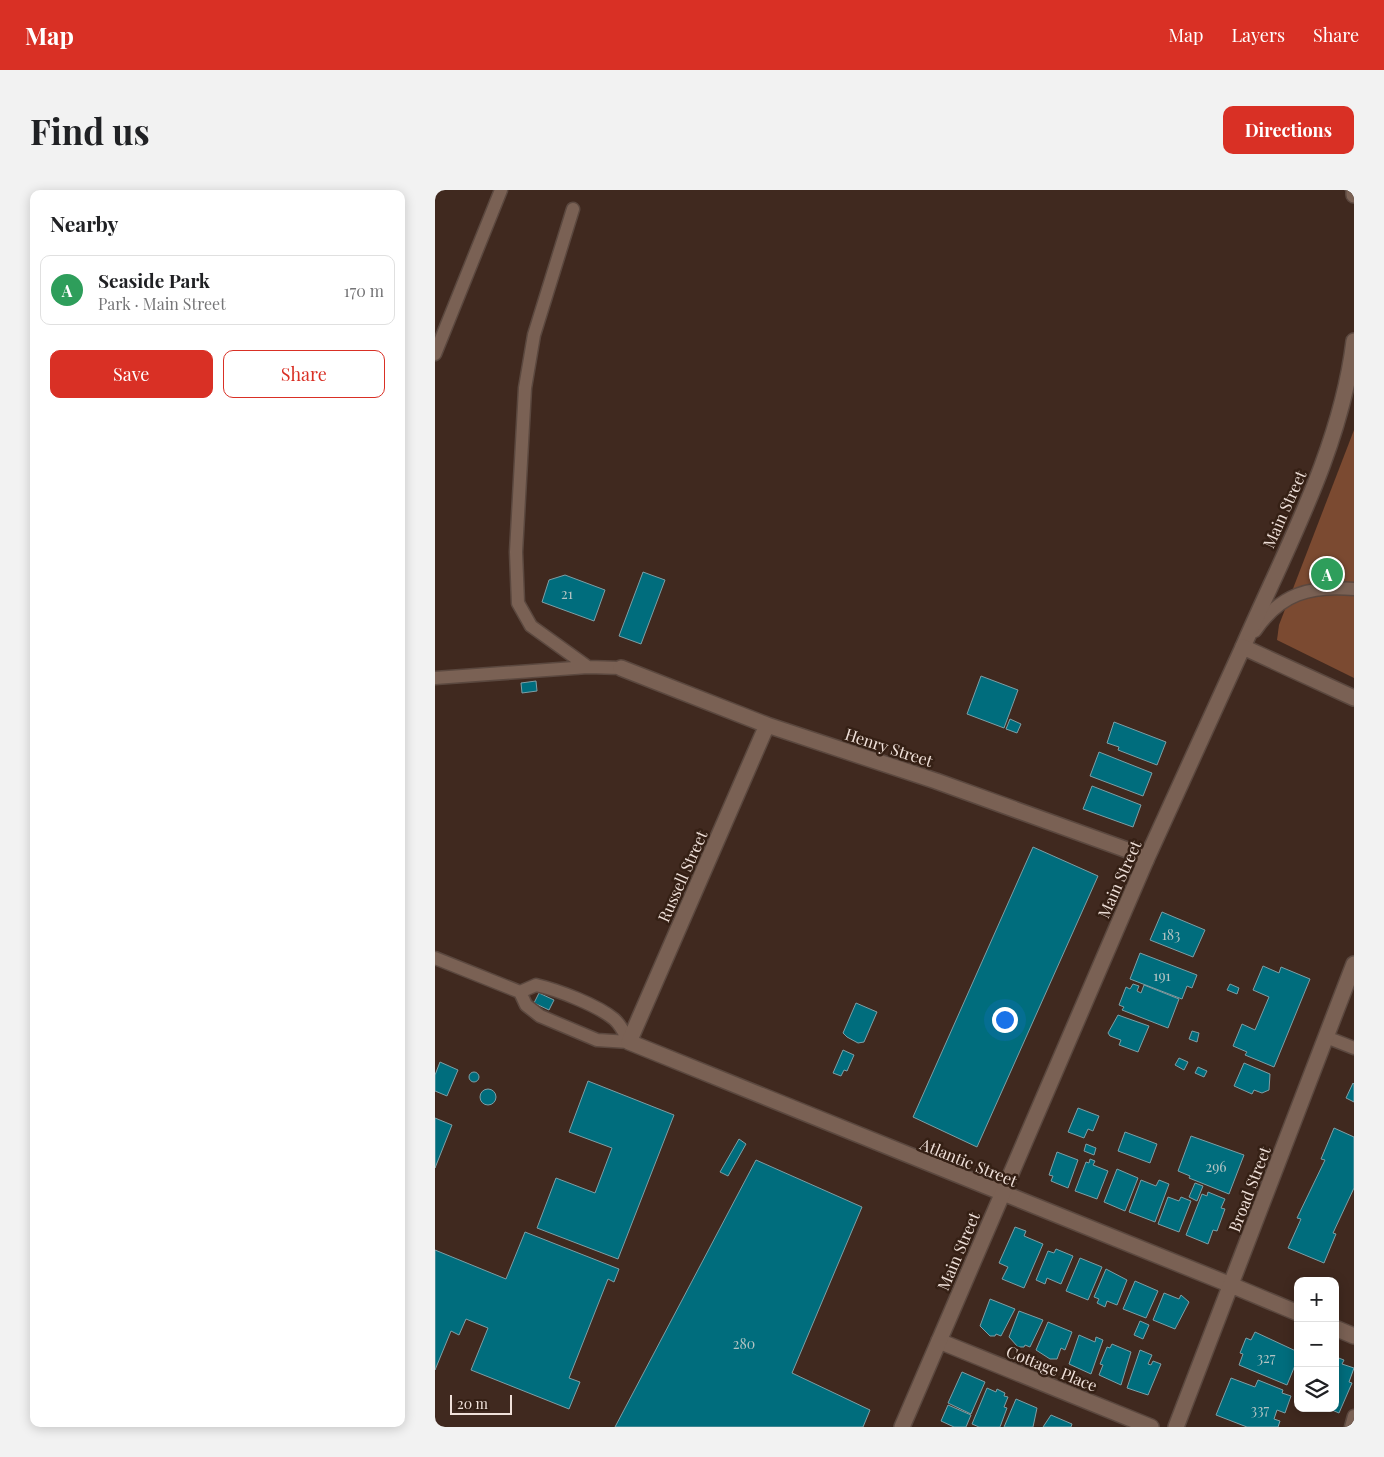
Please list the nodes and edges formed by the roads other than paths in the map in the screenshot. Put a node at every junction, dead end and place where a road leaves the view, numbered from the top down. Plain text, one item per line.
1 (501, 190) edge
2 (1354, 190) edge
3 (1354, 196) edge
4 (573, 209) dead end
5 (1354, 341) edge
6 (435, 354) edge
7 (1354, 589) edge
8 (1243, 646) junction
9 (589, 667) junction
10 (621, 668) joint
11 (435, 678) edge
12 (1354, 698) edge
13 (767, 725) junction
14 (1146, 860) junction
15 (435, 958) edge
16 (1354, 964) edge
17 (521, 992) junction
18 (1326, 1037) junction
19 (629, 1042) junction
20 (1353, 1048) edge
21 (1001, 1194) junction
22 (1231, 1285) junction
23 (1294, 1311) edge
24 (1339, 1330) edge
25 (1354, 1336) edge
26 (939, 1341) junction
27 (1354, 1416) edge
28 (902, 1427) edge
29 (1151, 1427) edge
30 (1176, 1427) edge
31 (1351, 1427) edge

1 - 6 lane
2 - 3 street
4 - 9 lane
5 - 8 street, Main Street
7 - 8 lane
8 - 12 street
8 - 14 street, Main Street
9 - 10 lane
9 - 11 lane
10 - 13 street, Henry Street
13 - 14 street, Henry Street
13 - 19 street, Russell Street
14 - 21 street, Main Street
15 - 17 lane
16 - 18 street, Broad Street
17 - 19 lane
17 - 19 lane
18 - 20 lane
18 - 22 street, Broad Street
19 - 21 street, Atlantic Street
21 - 22 street, Atlantic Street
21 - 26 street, Main Street
22 - 23 street, Atlantic Street
22 - 30 street, Broad Street
24 - 25 street
26 - 28 street, Main Street
26 - 29 street, Cottage Place
27 - 31 lane

